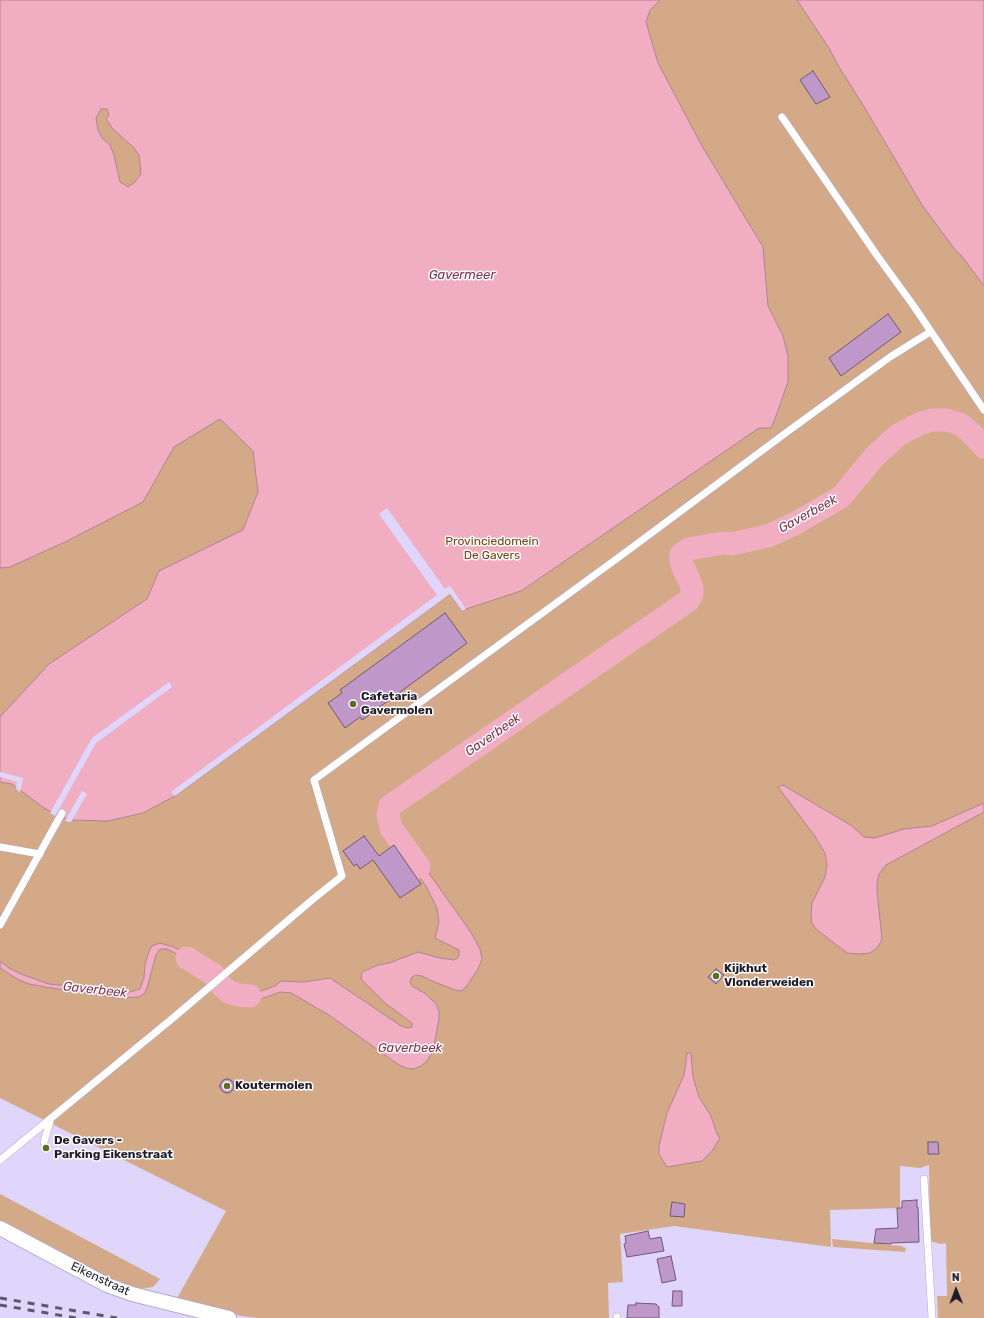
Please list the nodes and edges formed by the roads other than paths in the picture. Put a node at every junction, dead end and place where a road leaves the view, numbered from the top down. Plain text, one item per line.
1 (782, 117) dead end
2 (930, 332) junction
3 (984, 410) edge
4 (62, 813) dead end
5 (0, 846) edge
6 (40, 854) junction
7 (0, 925) edge
8 (51, 1118) junction
9 (44, 1142) dead end
10 (0, 1160) edge
11 (924, 1180) dead end
12 (0, 1228) edge
13 (229, 1318) edge
14 (932, 1318) edge

1 - 2 lane
2 - 3 lane
2 - 8 lane
4 - 6 lane
5 - 6 lane
6 - 7 lane
8 - 9 lane
8 - 10 lane
11 - 14 lane
12 - 13 street, Eikenstraat

